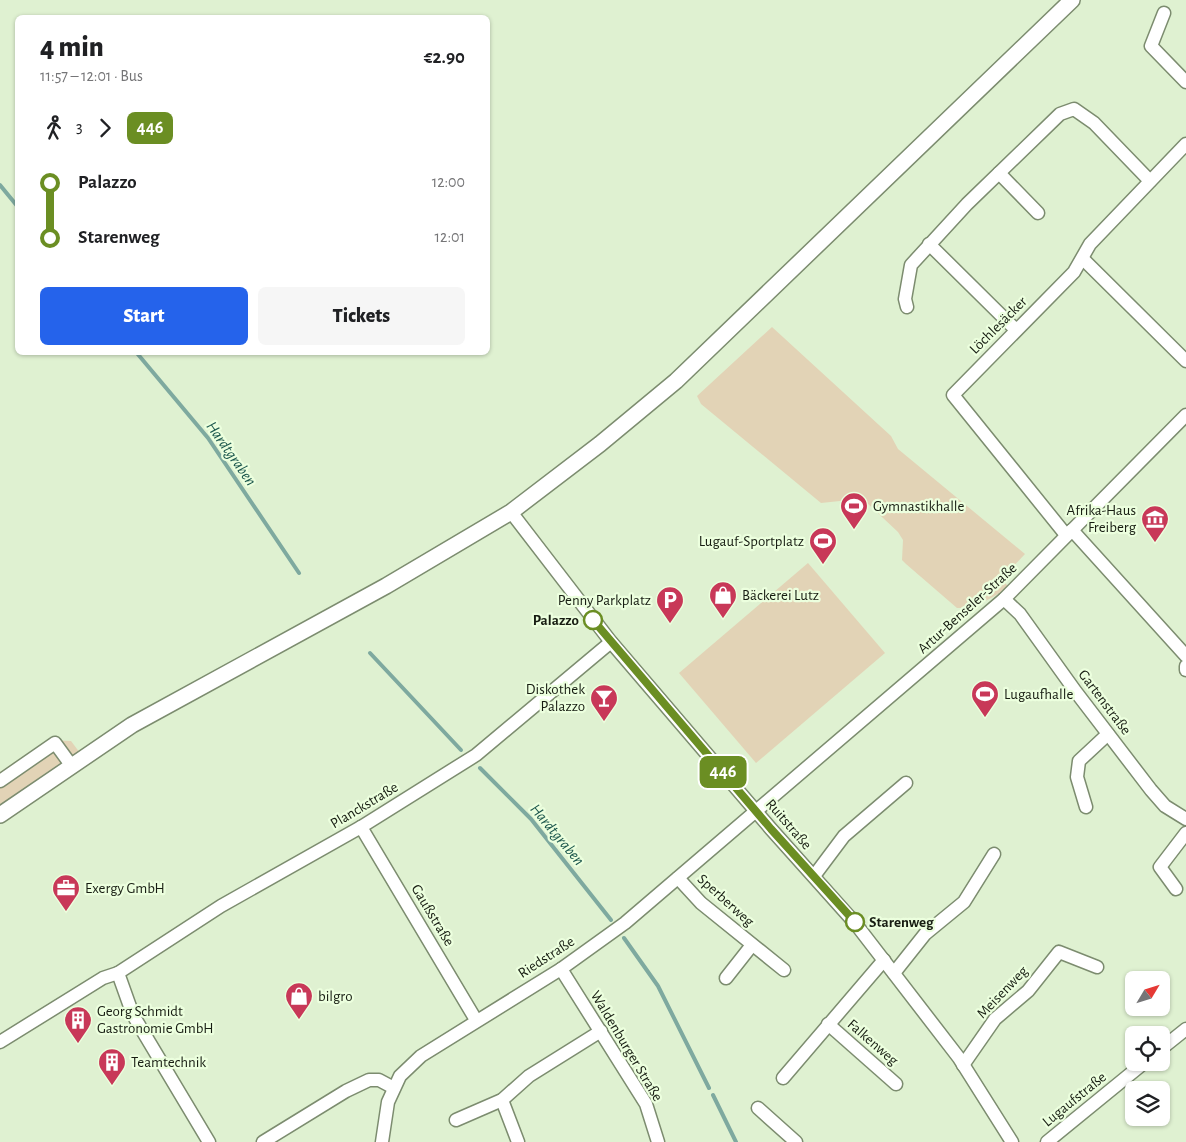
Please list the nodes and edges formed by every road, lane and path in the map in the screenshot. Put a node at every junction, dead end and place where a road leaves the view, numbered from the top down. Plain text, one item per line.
1 (1072, 0) edge
2 (1164, 13) dead end
3 (1186, 82) edge
4 (1186, 144) edge
5 (999, 174) junction
6 (1150, 181) junction
7 (1038, 213) dead end
8 (929, 244) junction
9 (1083, 259) junction
10 (907, 307) dead end
11 (1016, 330) junction
12 (1186, 361) edge
13 (1186, 415) edge
14 (510, 512) junction
15 (1069, 532) junction
16 (1004, 599) junction
17 (611, 642) junction
18 (1186, 656) edge
19 (1186, 666) edge
20 (1186, 670) edge
21 (1108, 734) junction
22 (71, 765) junction
23 (0, 781) edge
24 (906, 783) dead end
25 (1086, 807) dead end
26 (757, 812) junction
27 (0, 815) edge
28 (1186, 818) edge
29 (361, 826) junction
30 (1186, 833) edge
31 (994, 854) dead end
32 (814, 876) junction
33 (678, 878) junction
34 (1176, 889) dead end
35 (752, 945) junction
36 (884, 960) junction
37 (1097, 967) dead end
38 (561, 969) junction
39 (784, 970) dead end
40 (118, 973) junction
41 (894, 973) junction
42 (726, 978) dead end
43 (476, 1020) junction
44 (828, 1024) junction
45 (1186, 1029) edge
46 (601, 1031) junction
47 (0, 1042) edge
48 (1170, 1042) edge
49 (963, 1065) junction
50 (1134, 1071) edge
51 (784, 1078) dead end
52 (896, 1084) dead end
53 (394, 1088) junction
54 (502, 1100) junction
55 (758, 1108) dead end
56 (456, 1120) dead end
57 (210, 1142) edge
58 (263, 1142) edge
59 (382, 1142) edge
60 (518, 1142) edge
61 (658, 1142) edge
62 (796, 1142) edge
63 (1012, 1142) edge
64 (1047, 1142) edge

1 - 14 main road
2 - 3 street
4 - 6 street, Löchlesäcker
5 - 6 street
5 - 7 street
5 - 8 street
6 - 9 street, Löchlesäcker
8 - 10 street
8 - 11 street
9 - 11 street, Löchlesäcker
9 - 12 street
11 - 15 street, Löchlesäcker
13 - 15 street, Artur-Benseler-Straße
14 - 17 street, Ruitstraße
14 - 22 main road
15 - 16 street, Artur-Benseler-Straße
15 - 18 street
16 - 21 street, Gartenstraße
16 - 26 street, Artur-Benseler-Straße
17 - 26 street, Ruitstraße
17 - 29 street, Planckstraße
19 - 20 street
21 - 25 street
21 - 28 street, Gartenstraße
22 - 23 street
22 - 27 main road
24 - 32 street
26 - 32 street, Ruitstraße
26 - 33 street, Riedstraße
29 - 40 street, Planckstraße
29 - 43 street, Gaußstraße
30 - 34 street
31 - 41 street
32 - 36 street, Ruitstraße
33 - 35 street, Sperberweg
33 - 38 street, Riedstraße
35 - 39 street, Sperberweg
35 - 42 street, Sperberweg
36 - 41 street, Ruitstraße
36 - 44 street, Falkenweg
37 - 49 street, Meisenweg
38 - 43 street, Riedstraße
38 - 46 street, Waldenburger Straße
40 - 47 street, Planckstraße
40 - 57 street
41 - 49 street, Ruitstraße
43 - 53 street, Riedstraße
44 - 51 street, Falkenweg
44 - 52 street, Falkenweg
45 - 48 street
46 - 54 street
46 - 61 street, Waldenburger Straße
49 - 63 street, Ruitstraße
50 - 64 street, Lugaufstraße
53 - 58 street
53 - 59 street, Riedstraße
54 - 56 street
54 - 60 street
55 - 62 street

